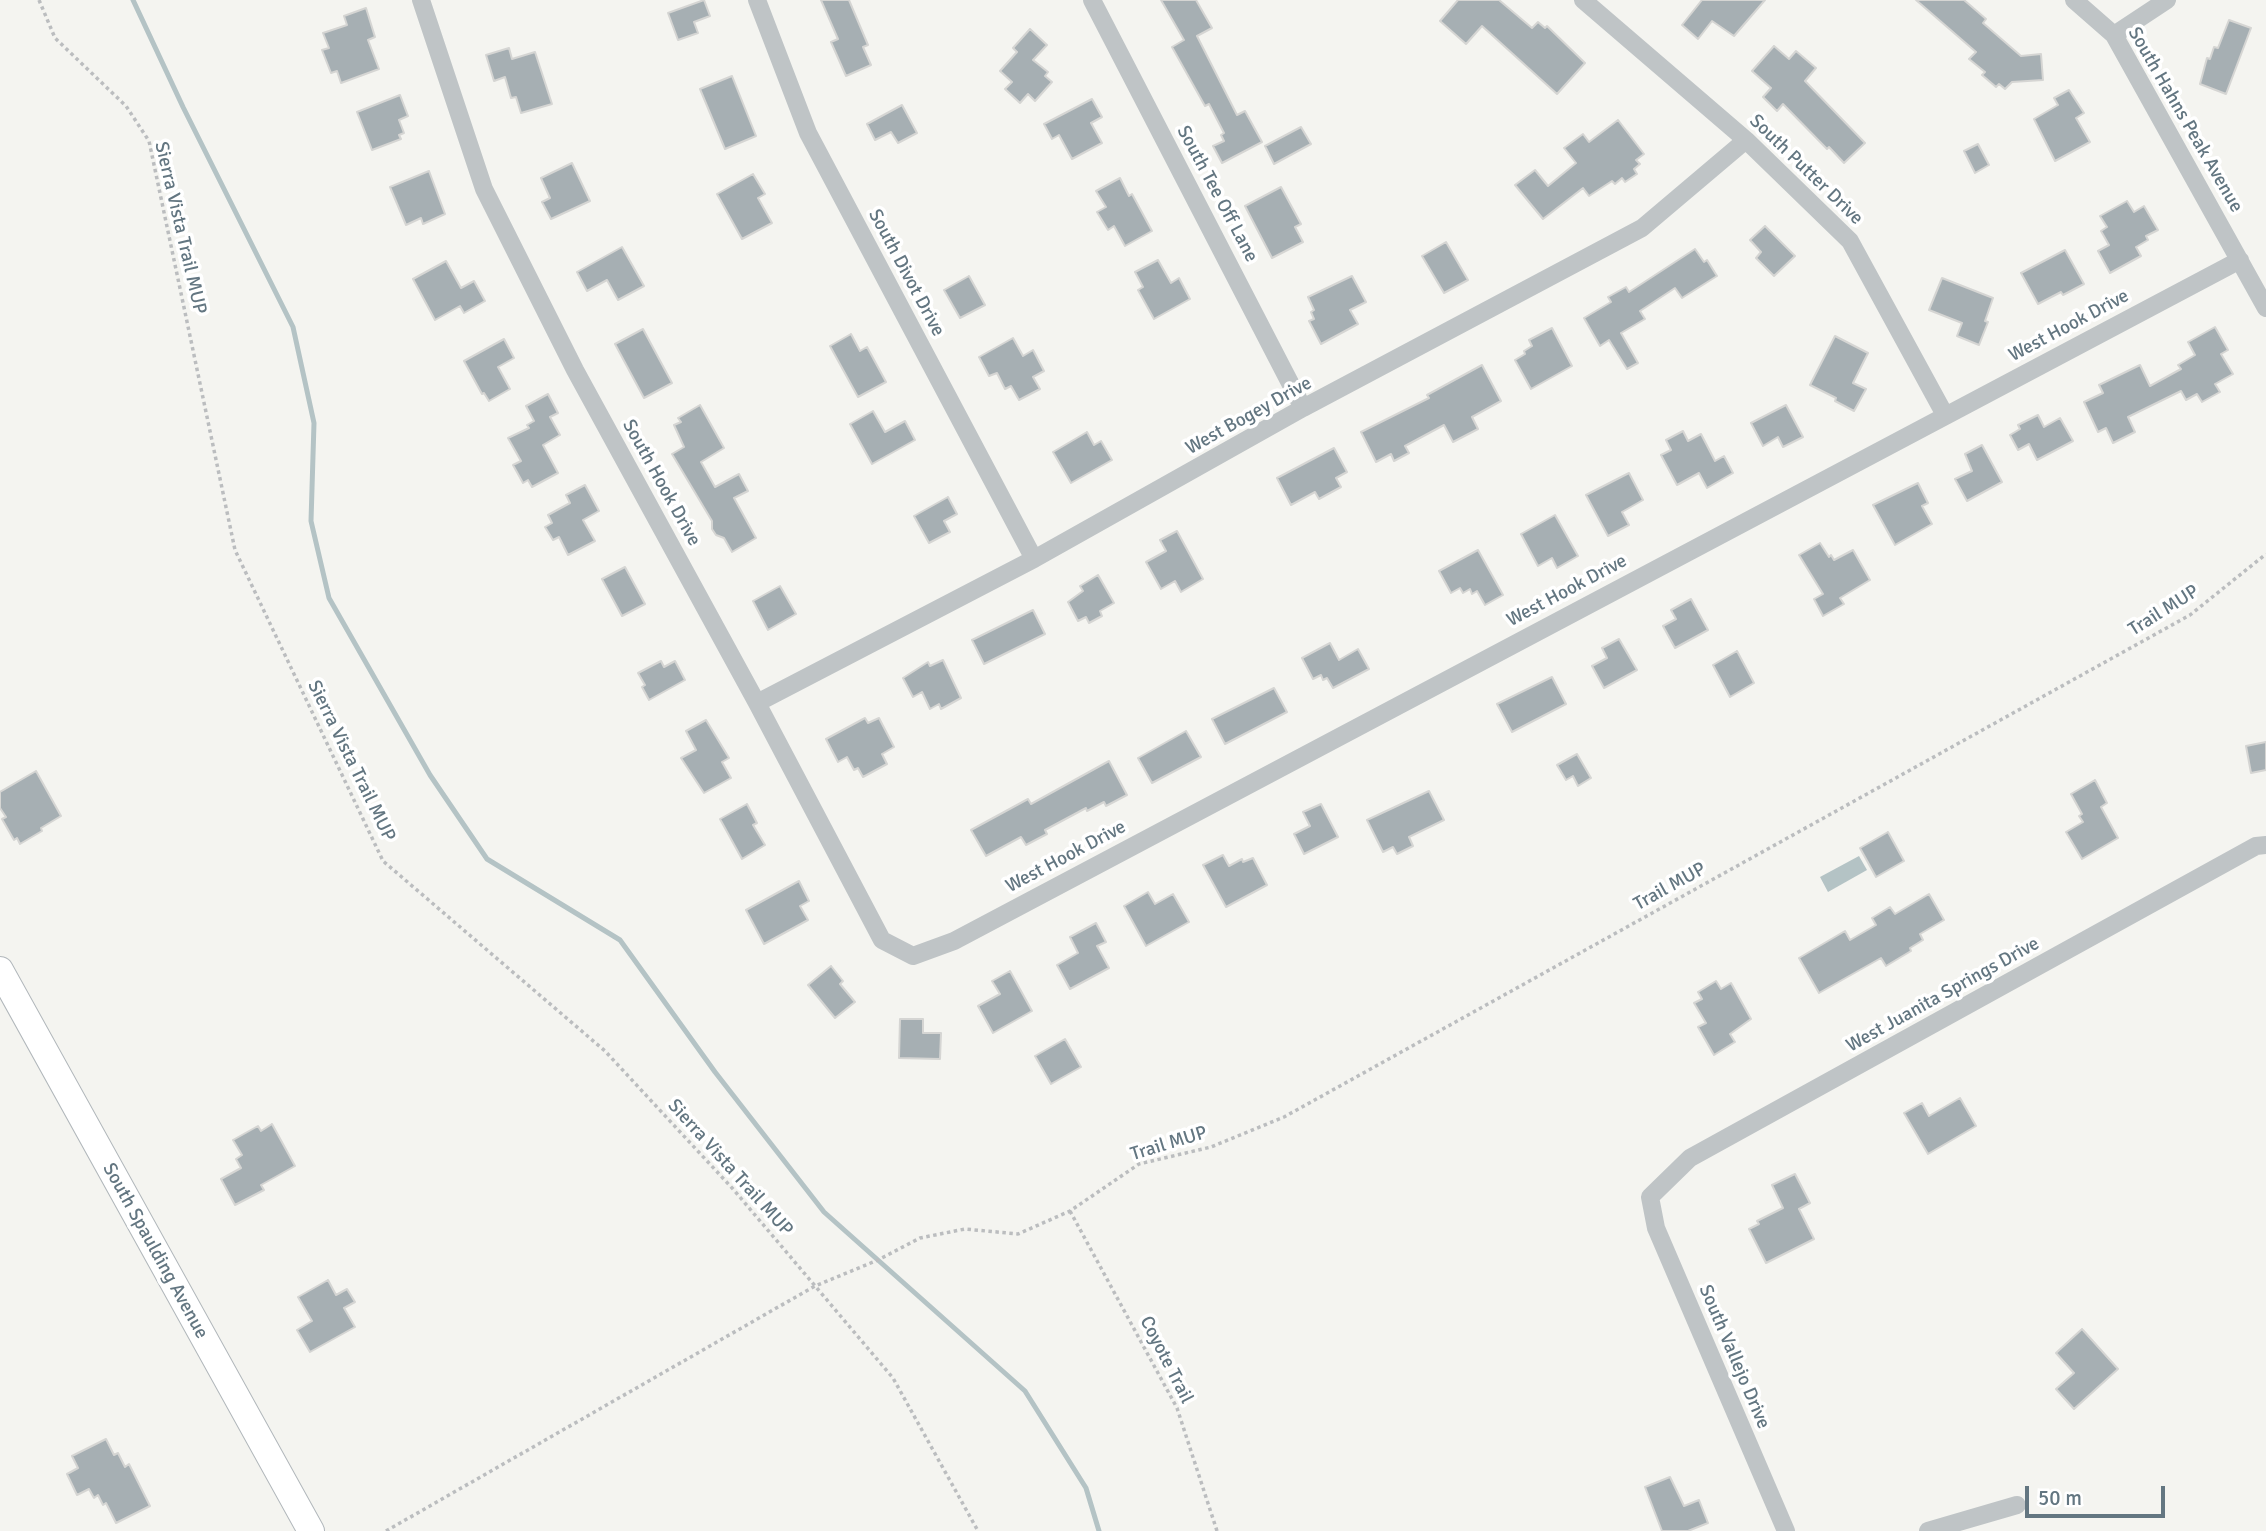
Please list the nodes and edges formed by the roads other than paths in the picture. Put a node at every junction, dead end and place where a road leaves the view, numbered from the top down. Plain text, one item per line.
1 (421, 0) edge
2 (757, 0) edge
3 (1092, 0) edge
4 (1583, 0) edge
5 (2074, 0) edge
6 (2167, 0) edge
7 (2114, 35) junction
8 (1746, 140) junction
9 (2240, 260) junction
10 (2266, 308) edge
11 (1303, 408) junction
12 (1945, 415) junction
13 (1034, 559) junction
14 (757, 703) junction
15 (2266, 845) edge
16 (913, 956) joint
17 (0, 970) edge
18 (1650, 1197) joint
19 (2017, 1505) dead end
20 (311, 1531) edge
21 (1786, 1531) edge
22 (1928, 1531) edge

1 - 14 street, South Hook Drive
2 - 13 street, South Divot Drive
3 - 11 street, South Tee Off Lane
4 - 8 street, South Putter Drive
5 - 7 street, South Hahns Peak Avenue
6 - 7 street
7 - 9 street, South Hahns Peak Avenue
8 - 11 street, West Bogey Drive
8 - 12 street, South Putter Drive
9 - 10 street, South Hahns Peak Avenue
9 - 12 street, West Hook Drive
11 - 13 street, West Bogey Drive
12 - 16 street, West Hook Drive
13 - 14 street, West Bogey Drive
14 - 16 street, South Hook Drive
15 - 18 street, West Juanita Springs Drive
17 - 20 street, South Spaulding Avenue
18 - 21 street, South Vallejo Drive
19 - 22 street

